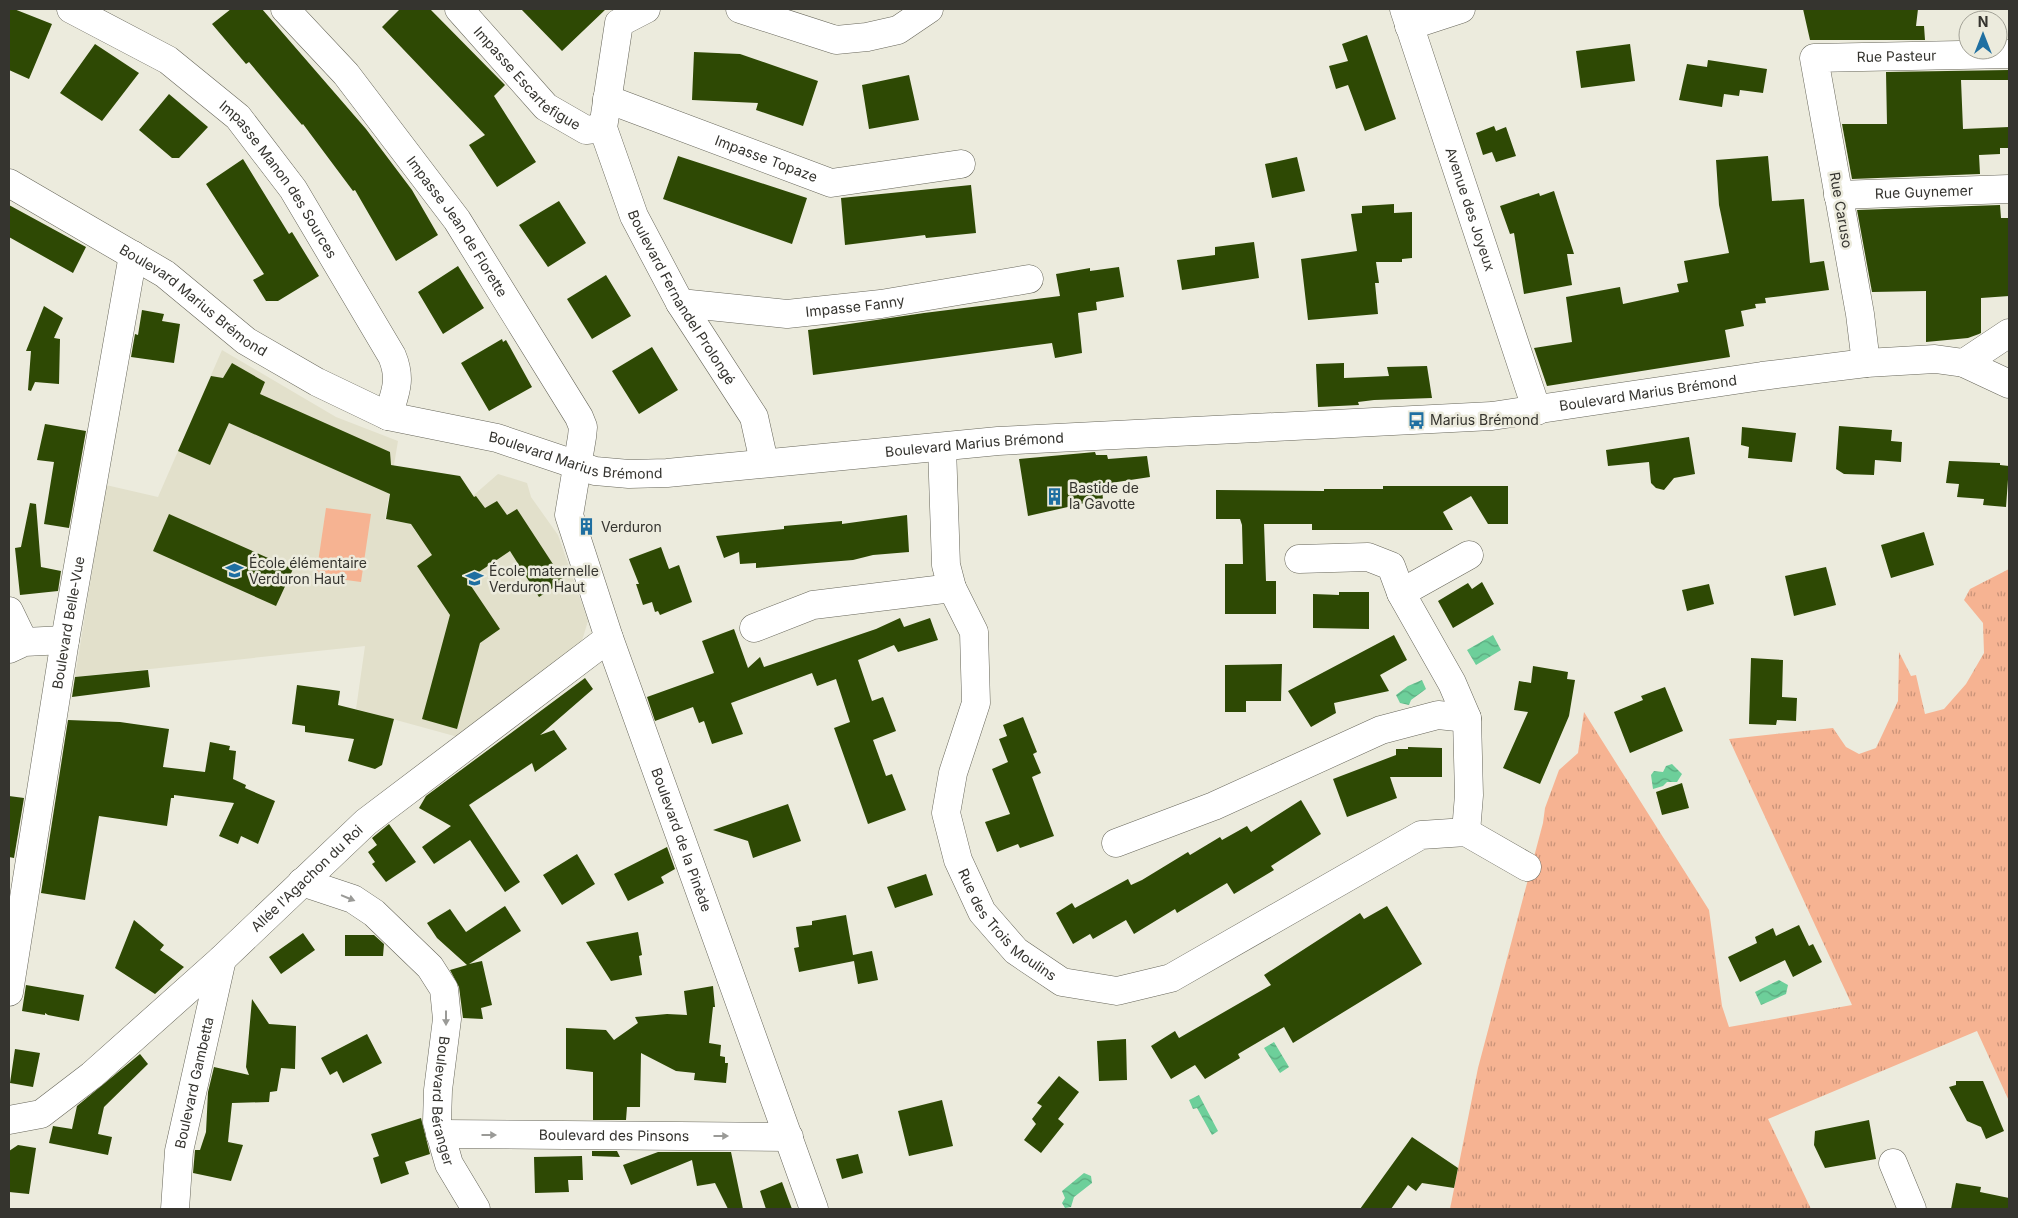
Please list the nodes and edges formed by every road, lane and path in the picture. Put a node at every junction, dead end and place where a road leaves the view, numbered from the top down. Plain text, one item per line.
1 (70, 9) edge
2 (284, 9) edge
3 (459, 9) edge
4 (646, 9) edge
5 (740, 9) edge
6 (928, 9) edge
7 (1461, 9) edge
8 (613, 16) edge
9 (1406, 17) edge
10 (2009, 54) edge
11 (1814, 58) joint
12 (607, 99) junction
13 (603, 128) junction
14 (961, 164) dead end
15 (9, 183) edge
16 (2009, 189) edge
17 (1838, 195) junction
18 (133, 255) junction
19 (1029, 279) dead end
20 (680, 303) junction
21 (2009, 333) edge
22 (1866, 363) junction
23 (1964, 363) junction
24 (2009, 384) edge
25 (1537, 411) junction
26 (388, 416) junction
27 (942, 447) junction
28 (764, 462) junction
29 (577, 466) junction
30 (1469, 555) dead end
31 (1299, 559) dead end
32 (952, 588) junction
33 (1401, 593) junction
34 (9, 611) edge
35 (754, 628) dead end
36 (610, 638) junction
37 (65, 640) junction
38 (16, 645) edge
39 (1467, 718) junction
40 (1466, 832) junction
41 (1116, 843) dead end
42 (1527, 867) dead end
43 (302, 882) junction
44 (222, 959) junction
45 (9, 992) edge
46 (9, 1120) edge
47 (440, 1134) junction
48 (788, 1136) junction
49 (1893, 1163) dead end
50 (175, 1209) edge
51 (476, 1209) edge
52 (814, 1209) edge
53 (1912, 1209) edge

1 - 26 street, Impasse Manon des Sources
2 - 29 street, Impasse Jean de Florette
3 - 13 street, Impasse Escartefigue
4 - 8 street
5 - 6 street
7 - 9 street
8 - 12 street
9 - 25 street, Avenue des Joyeux
10 - 11 street, Rue Pasteur
11 - 17 street, Rue Caruso
12 - 13 street
12 - 14 street, Impasse Topaze
13 - 20 street, Boulevard Fernandel Prolongé
15 - 18 street, Boulevard Marius Brémond
16 - 17 street, Rue Guynemer
17 - 22 street, Rue Caruso
18 - 26 street, Boulevard Marius Brémond
18 - 37 street, Boulevard Belle-Vue
19 - 20 street, Impasse Fanny
20 - 28 street, Boulevard Fernandel Prolongé
21 - 23 street
22 - 23 street, Boulevard Marius Brémond
22 - 25 street, Boulevard Marius Brémond
23 - 24 street, Boulevard Marius Brémond
25 - 27 street, Boulevard Marius Brémond
26 - 29 street, Boulevard Marius Brémond
27 - 28 street, Boulevard Marius Brémond
27 - 32 street, Rue des Trois Moulins
28 - 29 street, Boulevard Marius Brémond
29 - 36 street, Boulevard de la Pinède
30 - 33 street
31 - 33 street
32 - 35 street
32 - 40 street, Rue des Trois Moulins
33 - 39 street
34 - 38 street
36 - 43 street, Allée l'Agachon du Roi
36 - 48 street, Boulevard de la Pinède
37 - 38 street
37 - 45 street, Boulevard Belle-Vue
39 - 40 street
39 - 41 street
40 - 42 street
43 - 44 street, Allée l'Agachon du Roi
43 -> 47 street, Boulevard Béranger
44 - 46 street, Allée l'Agachon du Roi
44 - 50 street, Boulevard Gambetta
47 -> 48 street, Boulevard des Pinsons
47 - 51 street, Boulevard Béranger
48 - 52 street, Boulevard de la Pinède
49 - 53 street

